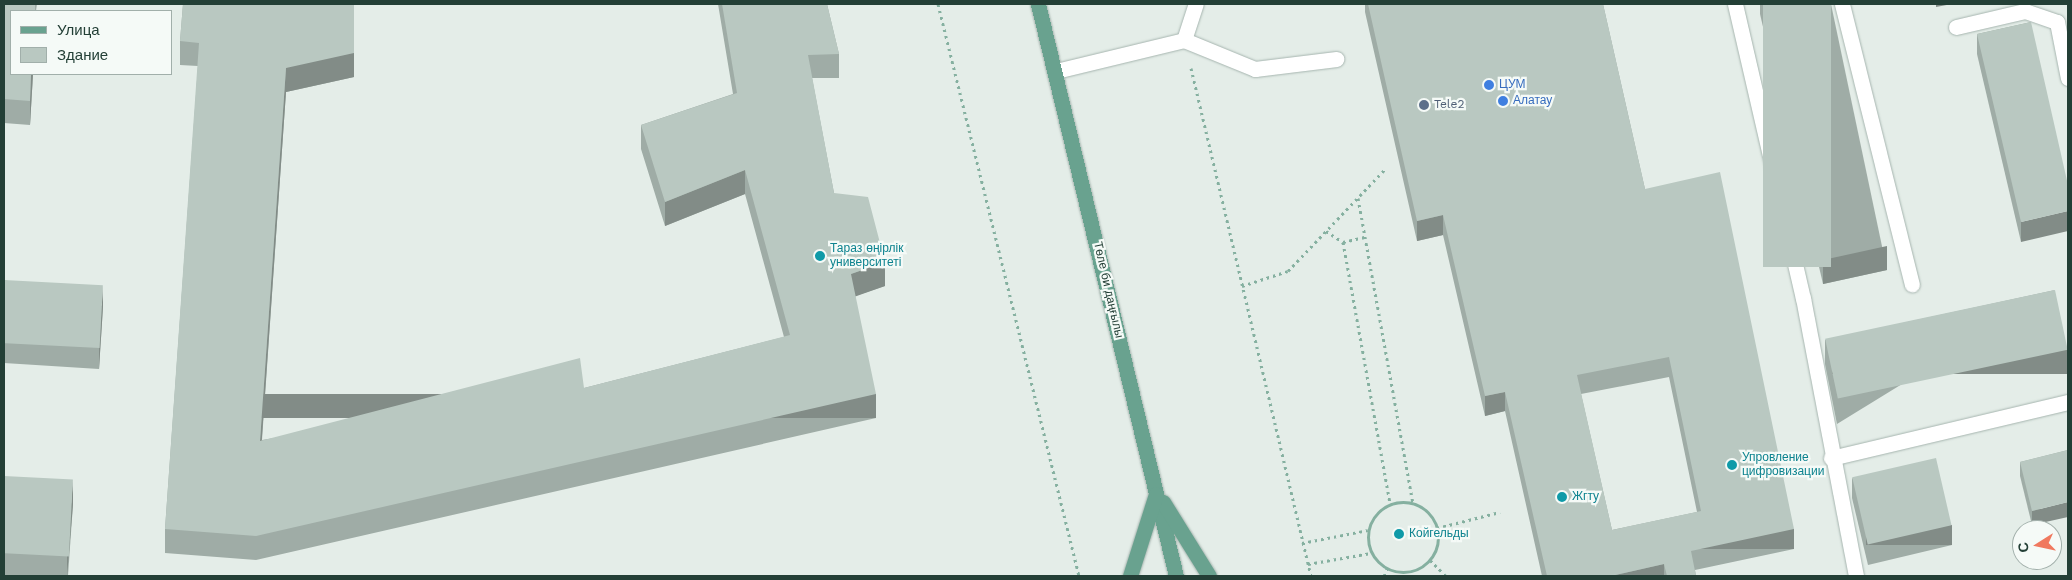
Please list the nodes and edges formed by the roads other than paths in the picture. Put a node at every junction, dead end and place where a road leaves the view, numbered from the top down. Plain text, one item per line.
1 (1038, 4) edge
2 (1196, 4) edge
3 (1735, 4) edge
4 (1842, 4) edge
5 (1956, 27) dead end
6 (1184, 40) junction
7 (1336, 59) dead end
8 (1056, 71) junction
9 (2068, 78) edge
10 (1912, 284) dead end
11 (2068, 402) edge
12 (1831, 458) junction
13 (1157, 492) junction
14 (1130, 576) edge
15 (1176, 576) edge
16 (1209, 576) edge
17 (1856, 576) edge

1 - 8 main road, Төле би даңғылы
2 - 6 lane
3 - 12 lane
4 - 10 lane
5 - 9 lane
6 - 7 lane
6 - 8 lane
8 - 13 main road, Төле би даңғылы
11 - 12 lane
12 - 17 lane
13 - 14 main road
13 - 15 main road, Төле би даңғылы
13 - 16 main road

